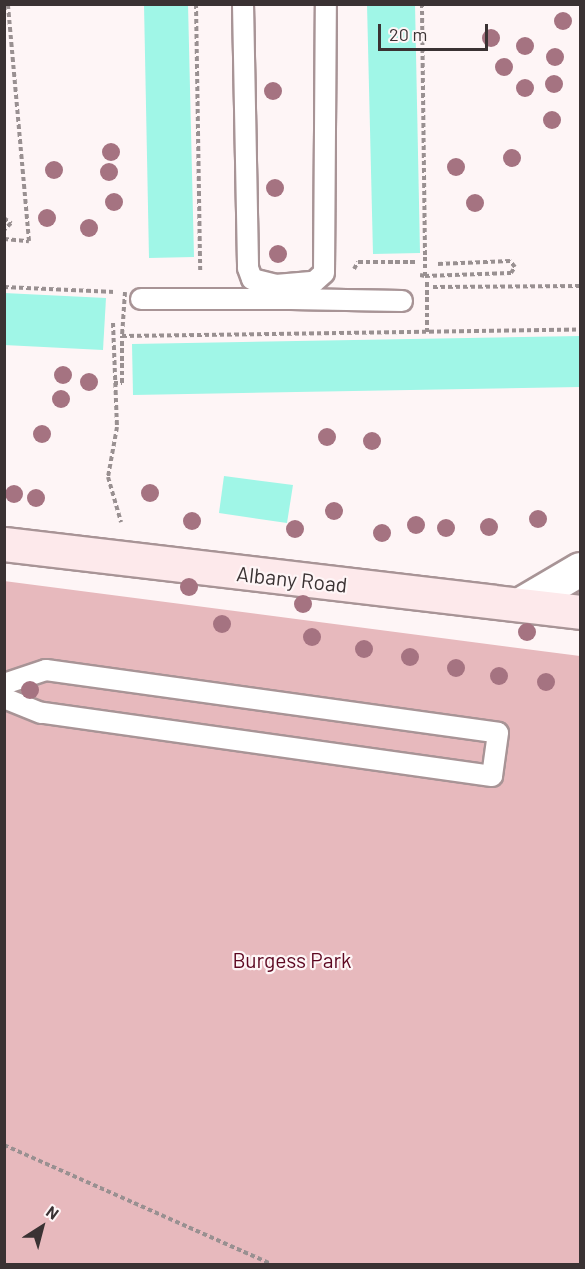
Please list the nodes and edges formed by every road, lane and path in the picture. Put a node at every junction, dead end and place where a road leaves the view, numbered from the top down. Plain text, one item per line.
1 (8, 4) edge
2 (196, 4) edge
3 (243, 4) edge
4 (326, 4) edge
5 (422, 4) edge
6 (4, 217) edge
7 (4, 229) edge
8 (4, 239) edge
9 (437, 264) dead end
10 (198, 270) dead end
11 (424, 277) junction
12 (580, 286) edge
13 (4, 287) edge
14 (433, 287) dead end
15 (291, 292) junction
16 (141, 299) dead end
17 (402, 301) dead end
18 (113, 323) dead end
19 (580, 330) edge
20 (427, 332) junction
21 (122, 336) junction
22 (114, 383) junction
23 (124, 529) dead end
24 (4, 544) edge
25 (580, 569) edge
26 (522, 603) junction
27 (580, 612) edge
28 (4, 684) edge
29 (4, 698) edge
30 (4, 1145) edge
31 (271, 1264) edge

1 - 8 path
2 - 10 path
3 - 15 lane
4 - 15 lane
5 - 11 path, bridge
6 - 7 path
9 - 11 path, bridge
11 - 20 path, bridge
12 - 14 path
13 - 21 path, bridge
15 - 16 lane
15 - 17 lane
18 - 22 path
19 - 20 path, bridge
20 - 21 path, bridge
21 - 22 path
22 - 23 path
24 - 26 main road, Albany Road
25 - 26 street
26 - 27 main road, Albany Road
28 - 29 lane
30 - 31 path

